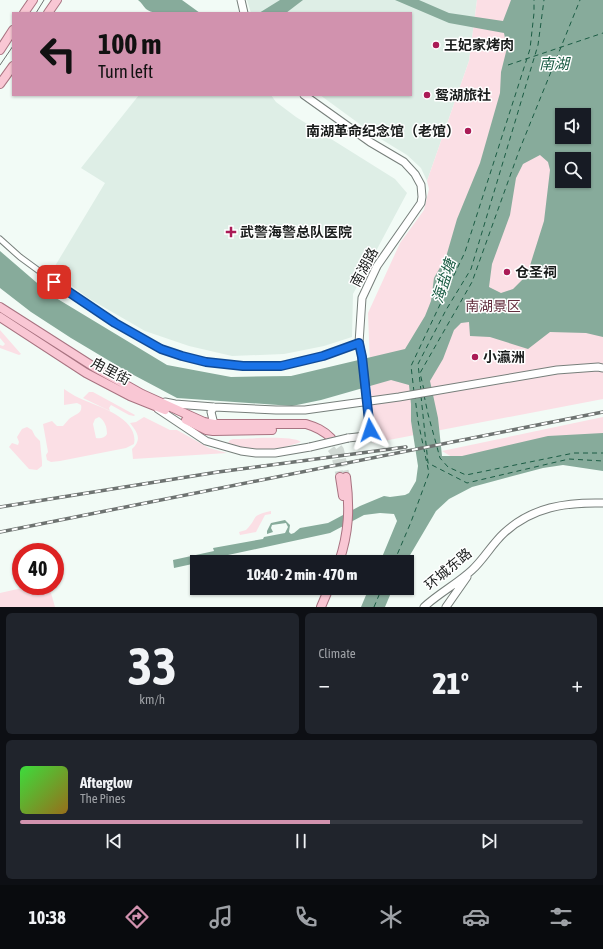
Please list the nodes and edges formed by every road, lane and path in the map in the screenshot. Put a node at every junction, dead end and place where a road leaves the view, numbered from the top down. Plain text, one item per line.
1 (33, 0) edge
2 (57, 0) edge
3 (241, 0) edge
4 (25, 12) edge
5 (49, 12) edge
6 (244, 12) edge
7 (12, 32) edge
8 (0, 50) edge
9 (12, 67) edge
10 (0, 84) edge
11 (305, 96) edge
12 (0, 239) edge
13 (0, 307) edge
14 (0, 317) edge
15 (359, 343) junction
16 (603, 368) edge
17 (130, 396) junction
18 (156, 400) junction
19 (367, 401) junction
20 (214, 407) junction
21 (215, 429) junction
22 (328, 438) tunnel mouth
23 (212, 442) junction
24 (603, 503) edge
25 (336, 555) edge
26 (342, 555) edge
27 (472, 570) junction
28 (321, 595) edge
29 (326, 595) edge
30 (437, 596) junction
31 (316, 607) edge
32 (321, 607) edge
33 (424, 607) edge
34 (444, 607) edge

1 - 4 main road
2 - 5 main road
3 - 6 street
7 - 8 main road
9 - 10 main road
11 - 15 street, 南湖路
12 - 15 street
13 - 18 main road, 甪里街
14 - 17 main road, 甪里街
15 - 19 street, 南湖路
16 - 19 street
17 - 21 main road, 甪里街
17 - 23 street, 南湖路
18 - 20 street
18 - 21 main road, 甪里街
19 - 20 street
19 - 23 street, 南湖路, bridge
20 - 21 street
21 - 22 main road
21 - 23 street
24 - 27 street, 环城东路
25 - 26 main road
27 - 30 street, 环城东路
27 - 34 street
28 - 31 main road
29 - 32 main road
30 - 33 street, 环城东路
30 - 34 street

